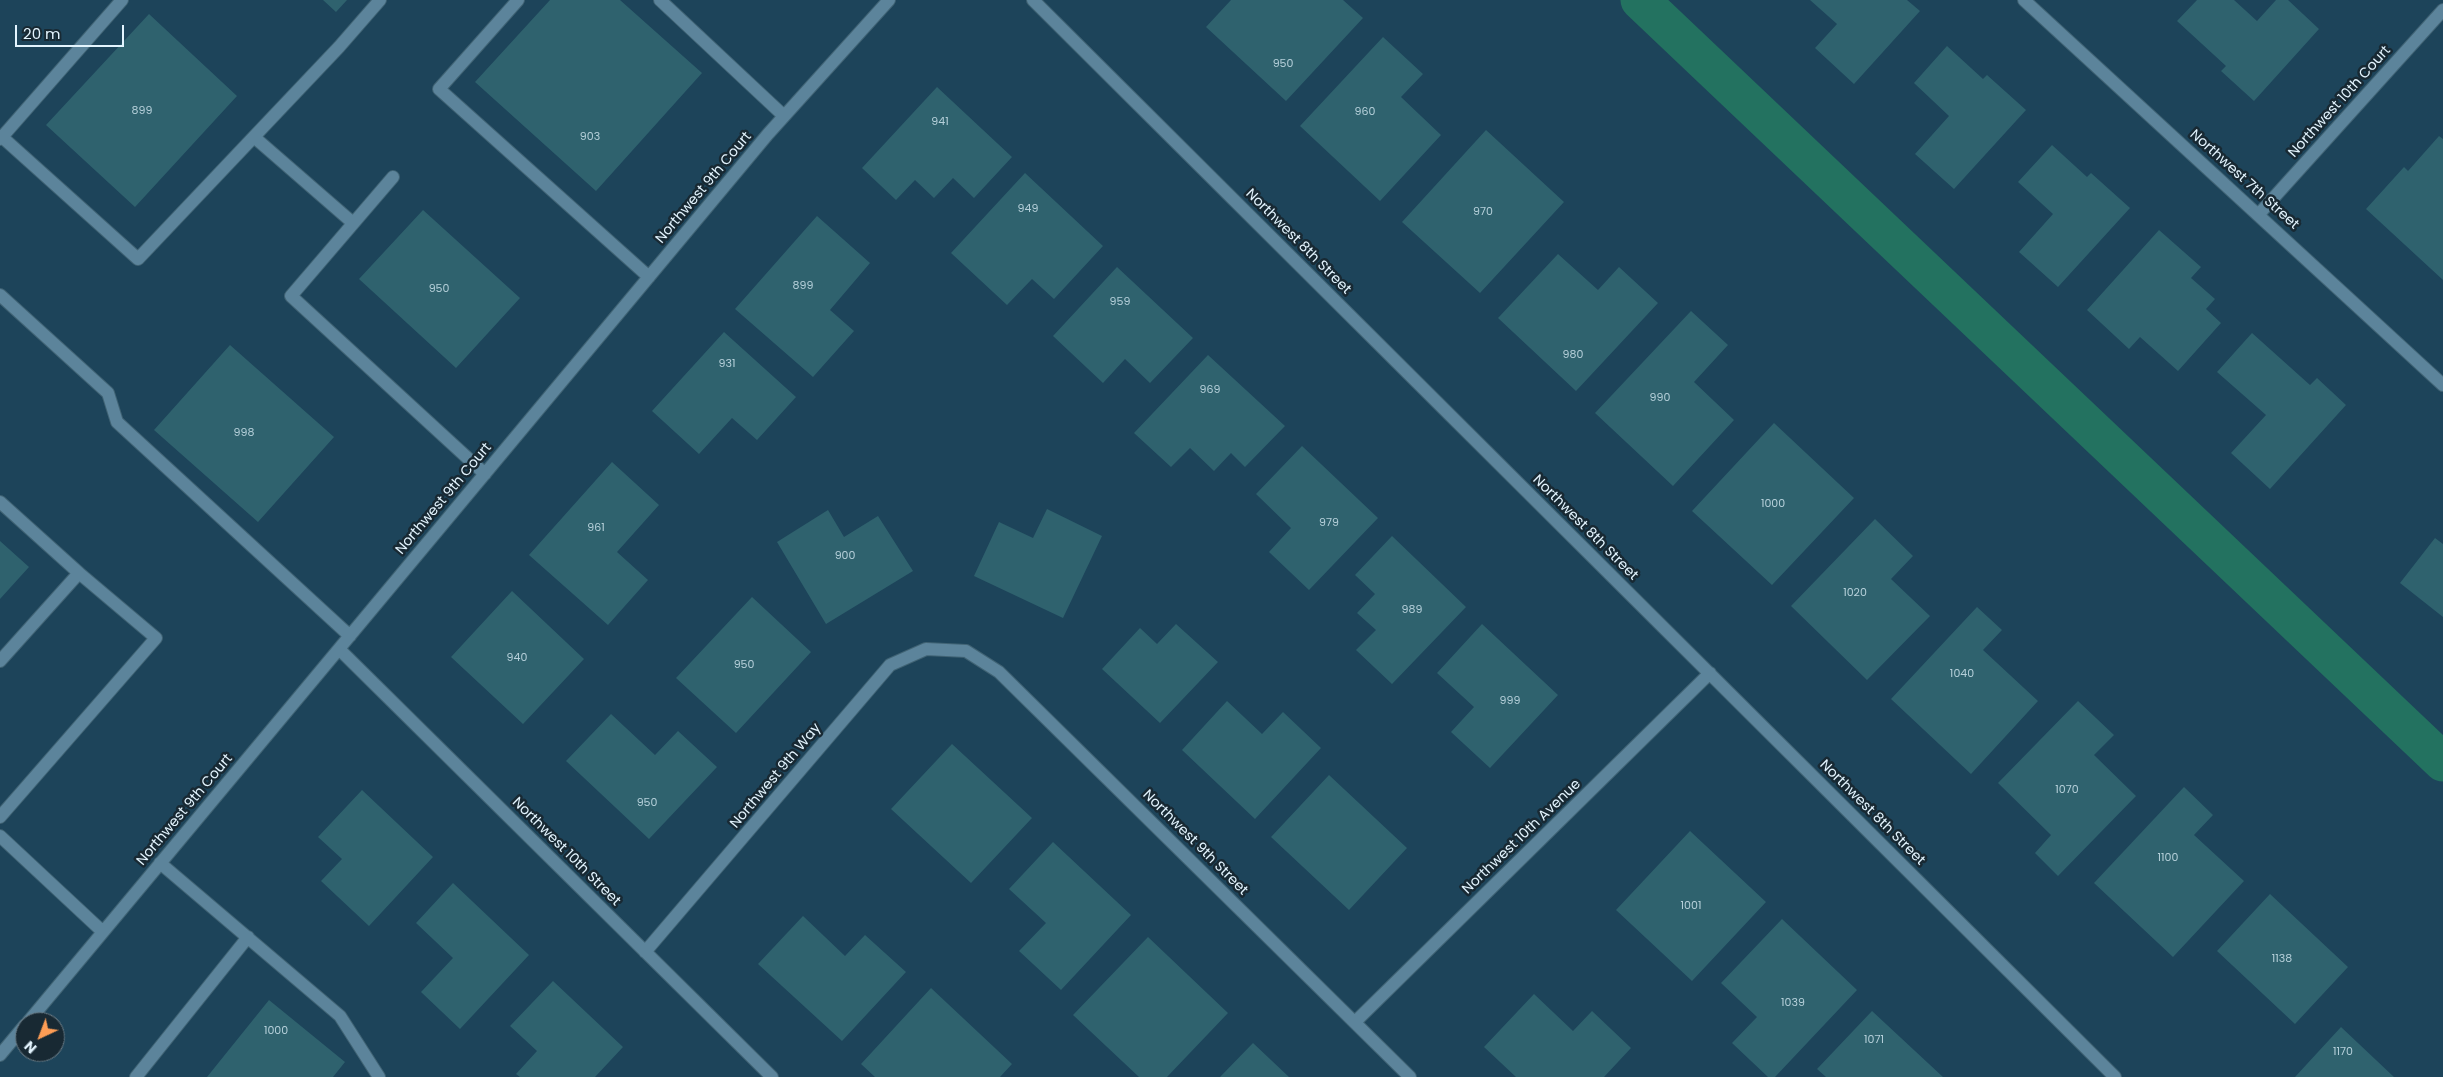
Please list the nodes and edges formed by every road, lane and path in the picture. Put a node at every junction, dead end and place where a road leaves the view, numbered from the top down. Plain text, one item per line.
1 (122, 0) edge
2 (380, 0) edge
3 (518, 0) edge
4 (660, 0) edge
5 (889, 0) edge
6 (1033, 0) edge
7 (2024, 0) edge
8 (2443, 10) edge
9 (784, 116) junction
10 (254, 136) junction
11 (1, 138) edge
12 (393, 177) dead end
13 (2259, 214) junction
14 (353, 223) junction
15 (649, 277) junction
16 (0, 295) edge
17 (2443, 385) edge
18 (485, 474) junction
19 (0, 502) edge
20 (78, 573) junction
21 (350, 636) junction
22 (339, 649) junction
23 (947, 650) joint
24 (0, 660) edge
25 (1710, 674) junction
26 (0, 817) edge
27 (0, 836) edge
28 (160, 864) junction
29 (103, 932) junction
30 (248, 937) junction
31 (646, 952) junction
32 (36, 1012) edge
33 (1355, 1022) junction
34 (15, 1037) edge
35 (0, 1055) edge
36 (136, 1077) edge
37 (379, 1077) edge
38 (772, 1077) edge
39 (1410, 1077) edge
40 (2115, 1077) edge

1 - 11 street
2 - 10 street
3 - 15 street
4 - 9 street
5 - 9 street, Northwest 9th Court
6 - 25 street, Northwest 8th Street
7 - 13 street, Northwest 7th Street
8 - 13 street, Northwest 10th Court
9 - 15 street, Northwest 9th Court
10 - 11 street
10 - 14 street
12 - 14 street
13 - 17 street, Northwest 7th Street
14 - 18 street
15 - 18 street, Northwest 9th Court
16 - 21 street
18 - 21 street, Northwest 9th Court
19 - 20 street
20 - 24 street
20 - 26 street
21 - 22 street, Northwest 9th Court
22 - 28 street, Northwest 9th Court
22 - 31 street, Northwest 10th Street
23 - 31 street, Northwest 9th Way
23 - 33 street, Northwest 9th Street
25 - 33 street, Northwest 10th Avenue
25 - 40 street, Northwest 8th Street
27 - 29 street
28 - 29 street, Northwest 9th Court
28 - 30 street
29 - 32 street, Northwest 9th Court
30 - 36 street
30 - 37 street
31 - 38 street, Northwest 10th Street
33 - 39 street, Northwest 9th Street
34 - 35 street

